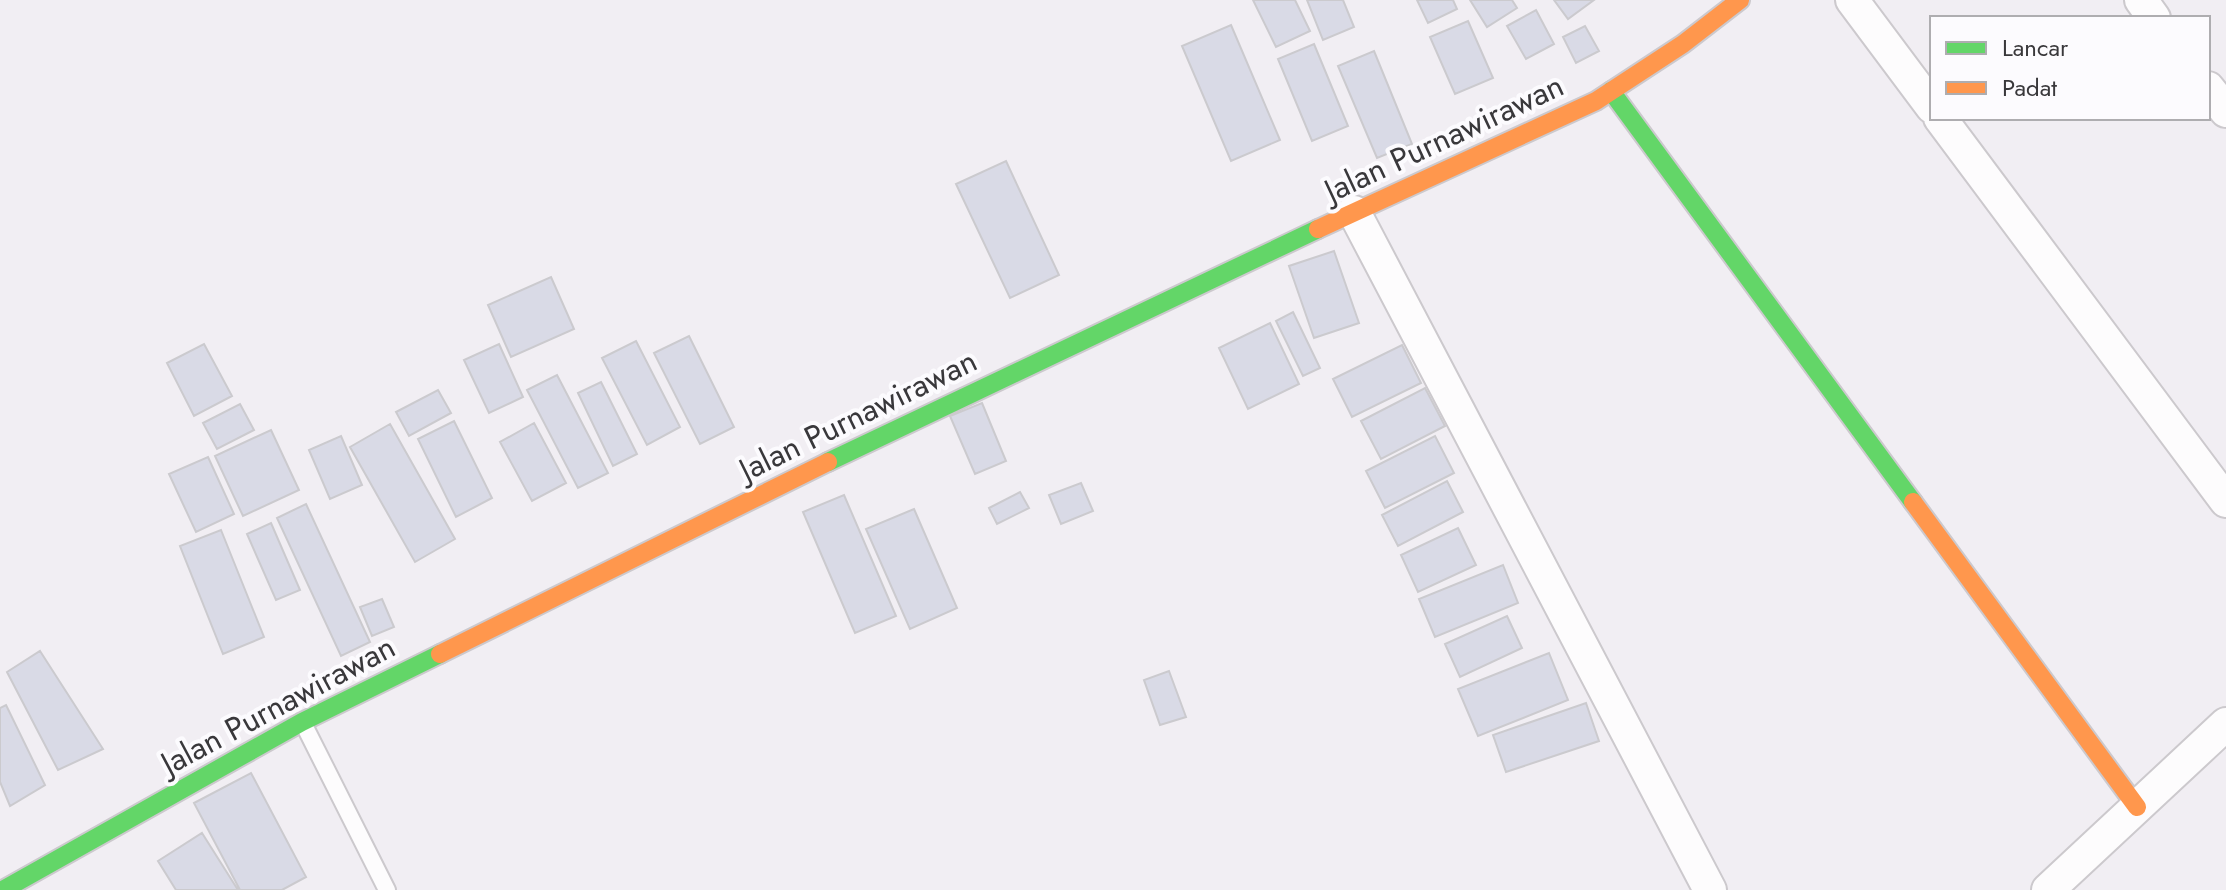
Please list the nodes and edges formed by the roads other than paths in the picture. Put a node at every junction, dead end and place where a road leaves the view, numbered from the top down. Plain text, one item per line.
1 (1740, 0) edge
2 (1852, 0) edge
3 (1611, 91) junction
4 (2210, 91) edge
5 (1930, 104) edge
6 (2226, 111) edge
7 (1941, 120) edge
8 (1354, 212) junction
9 (2226, 501) edge
10 (302, 722) junction
11 (2226, 724) edge
12 (2137, 807) junction
13 (3, 890) edge
14 (387, 890) edge
15 (1710, 890) edge
16 (2048, 890) edge

1 - 3 street, Jalan Purnawirawan
2 - 5 street
3 - 8 street, Jalan Purnawirawan
3 - 12 street
4 - 6 street
7 - 9 street
8 - 10 street, Jalan Purnawirawan
8 - 15 street
10 - 13 street, Jalan Purnawirawan
10 - 14 lane
11 - 12 street
12 - 16 street

